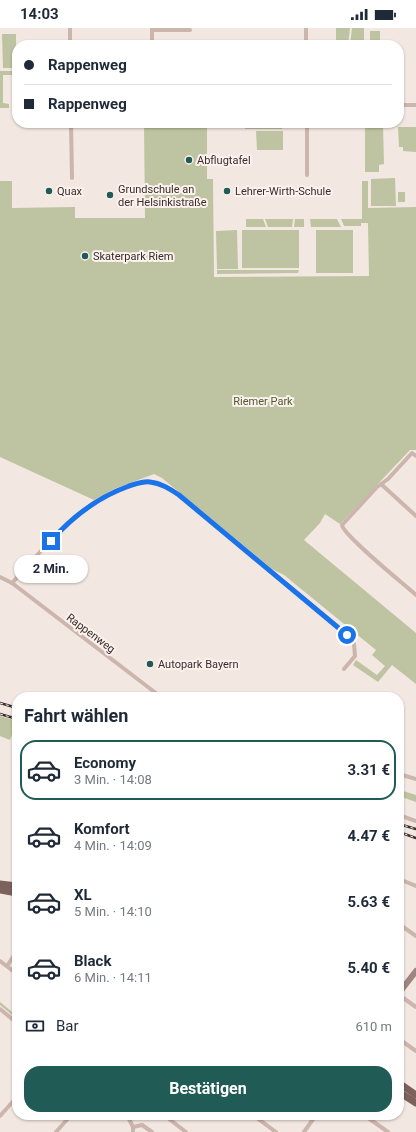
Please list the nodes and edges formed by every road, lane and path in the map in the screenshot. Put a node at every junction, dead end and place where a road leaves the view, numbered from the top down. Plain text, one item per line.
1 (70, 28) edge
2 (306, 28) edge
3 (152, 29) edge
4 (190, 30) dead end
5 (70, 40) edge
6 (152, 40) dead end
7 (306, 40) edge
8 (404, 105) edge
9 (416, 105) edge
10 (71, 128) edge
11 (307, 128) edge
12 (307, 175) dead end
13 (72, 178) dead end
14 (416, 456) edge
15 (381, 484) junction
16 (416, 516) edge
17 (0, 577) edge
18 (12, 583) junction
19 (416, 595) edge
20 (344, 670) dead end
21 (154, 692) edge
22 (404, 775) edge
23 (416, 779) edge
24 (404, 816) edge
25 (416, 820) edge
26 (404, 881) edge
27 (0, 884) edge
28 (12, 885) edge
29 (416, 886) edge
30 (0, 890) edge
31 (12, 891) edge
32 (404, 928) edge
33 (416, 936) edge
34 (12, 958) edge
35 (0, 961) edge
36 (6, 966) junction
37 (12, 970) edge
38 (416, 971) edge
39 (404, 987) edge
40 (404, 998) edge
41 (416, 1007) edge
42 (0, 1009) edge
43 (12, 1019) edge
44 (404, 1043) edge
45 (416, 1051) edge
46 (404, 1087) edge
47 (404, 1095) edge
48 (416, 1095) edge
49 (12, 1102) edge
50 (416, 1103) edge
51 (0, 1116) edge
52 (67, 1120) edge
53 (130, 1120) edge
54 (170, 1120) edge
55 (260, 1120) edge
56 (312, 1120) edge
57 (371, 1120) edge
58 (133, 1127) junction
59 (56, 1132) edge
60 (133, 1132) edge
61 (152, 1132) edge
62 (186, 1132) edge
63 (276, 1132) edge
64 (304, 1132) edge
65 (388, 1132) edge

1 - 5 street
2 - 7 street
3 - 4 street
3 - 6 street
8 - 9 street
10 - 13 street
11 - 12 street
14 - 15 street
15 - 16 street
15 - 19 street
17 - 18 street, Rappenweg
18 - 20 street
18 - 21 street, Rappenweg
22 - 23 street
24 - 25 street
26 - 29 street
27 - 28 main road
30 - 31 main road
32 - 33 street
34 - 36 street
35 - 36 street
36 - 37 street
38 - 39 street
40 - 41 street
42 - 43 street
44 - 45 street
46 - 48 main road
47 - 50 main road
49 - 51 street
52 - 59 street
53 - 58 street
54 - 62 street
55 - 63 street
56 - 64 street
57 - 65 street
58 - 60 street
58 - 61 street

